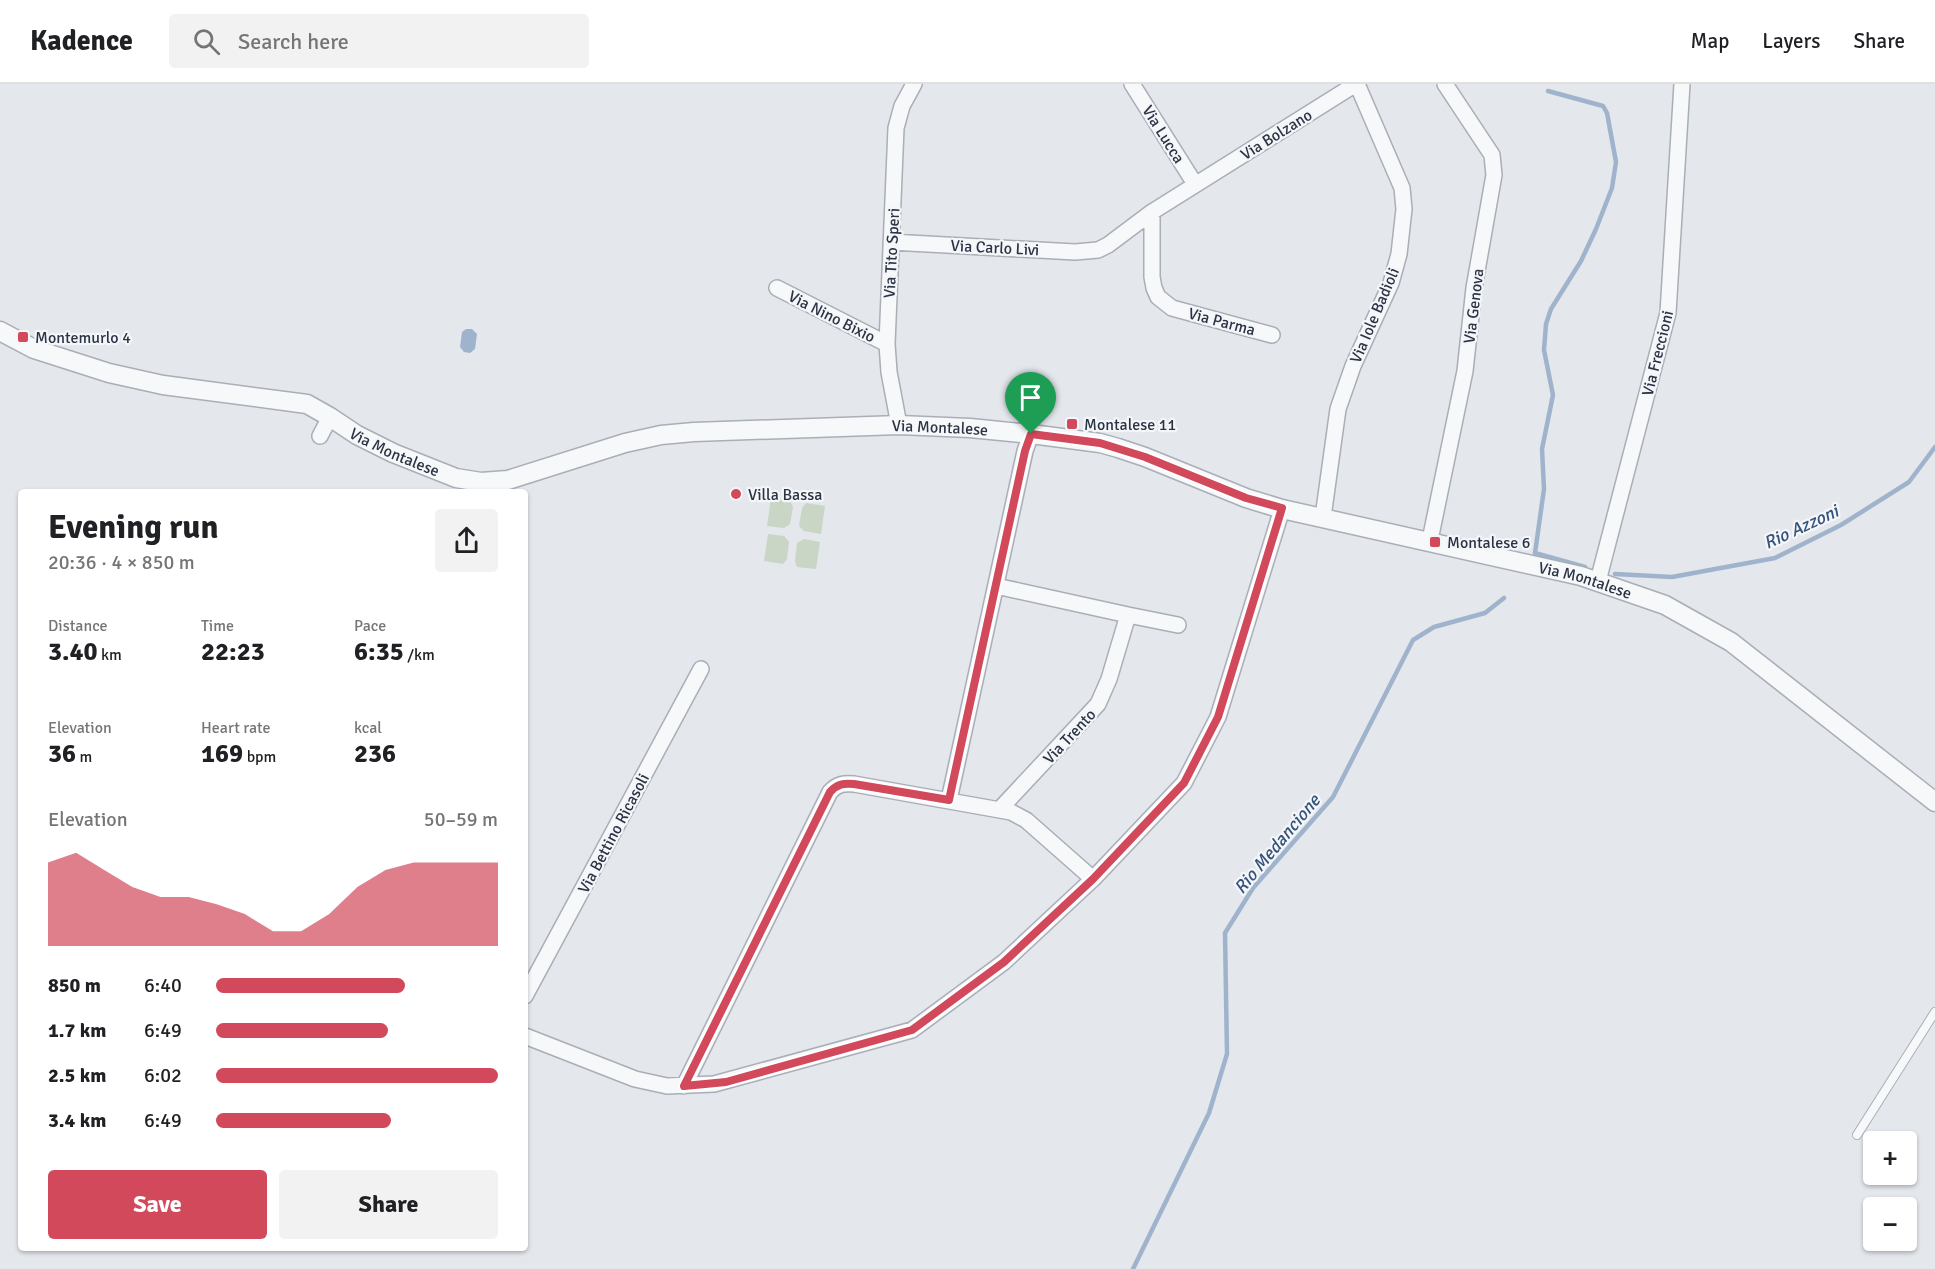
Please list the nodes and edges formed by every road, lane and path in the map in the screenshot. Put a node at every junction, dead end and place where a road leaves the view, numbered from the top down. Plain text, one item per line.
1 (914, 84) edge
2 (1132, 84) edge
3 (1357, 84) edge
4 (1445, 84) edge
5 (1682, 84) edge
6 (1195, 184) junction
7 (1152, 212) junction
8 (891, 242) junction
9 (1098, 250) joint
10 (777, 288) dead end
11 (0, 331) edge
12 (1272, 334) dead end
13 (886, 344) junction
14 (330, 417) junction
15 (899, 425) junction
16 (1031, 434) junction
17 (320, 436) dead end
18 (1282, 508) junction
19 (1323, 518) junction
20 (1430, 540) junction
21 (1598, 581) junction
22 (996, 586) junction
23 (1128, 615) junction
24 (1178, 625) dead end
25 (701, 669) dead end
26 (949, 800) junction
27 (1935, 802) edge
28 (1000, 809) junction
29 (1093, 879) junction
30 (528, 990) edge
31 (1935, 1012) edge
32 (528, 1037) edge
33 (684, 1086) junction
34 (1857, 1135) dead end

1 - 8 street, Via Tito Speri
2 - 6 street, Via Lucca
3 - 6 street, Via Bolzano
3 - 19 street, Via Iole Badioli
4 - 20 street, Via Genova
5 - 21 street, Via Freccioni
6 - 7 street, Via Bolzano
7 - 9 street, Via Bolzano
7 - 12 street, Via Parma
8 - 9 street, Via Carlo Livi
8 - 13 street, Via Tito Speri
10 - 13 street, Via Nino Bixio
11 - 14 street, Via Montalese
13 - 15 street, Via Tito Speri
14 - 15 street, Via Montalese
14 - 17 street
15 - 16 street, Via Montalese
16 - 18 street, Via Montalese
16 - 22 street
18 - 19 street, Via Montalese
18 - 29 street
19 - 20 street, Via Montalese
20 - 21 street, Via Montalese
21 - 27 street, Via Montalese
22 - 23 street
22 - 26 street
23 - 24 street
23 - 28 street, Via Trento
25 - 30 street, Via Bettino Ricasoli
26 - 28 street
26 - 33 street
28 - 29 street
29 - 33 street
31 - 34 lane
32 - 33 street

